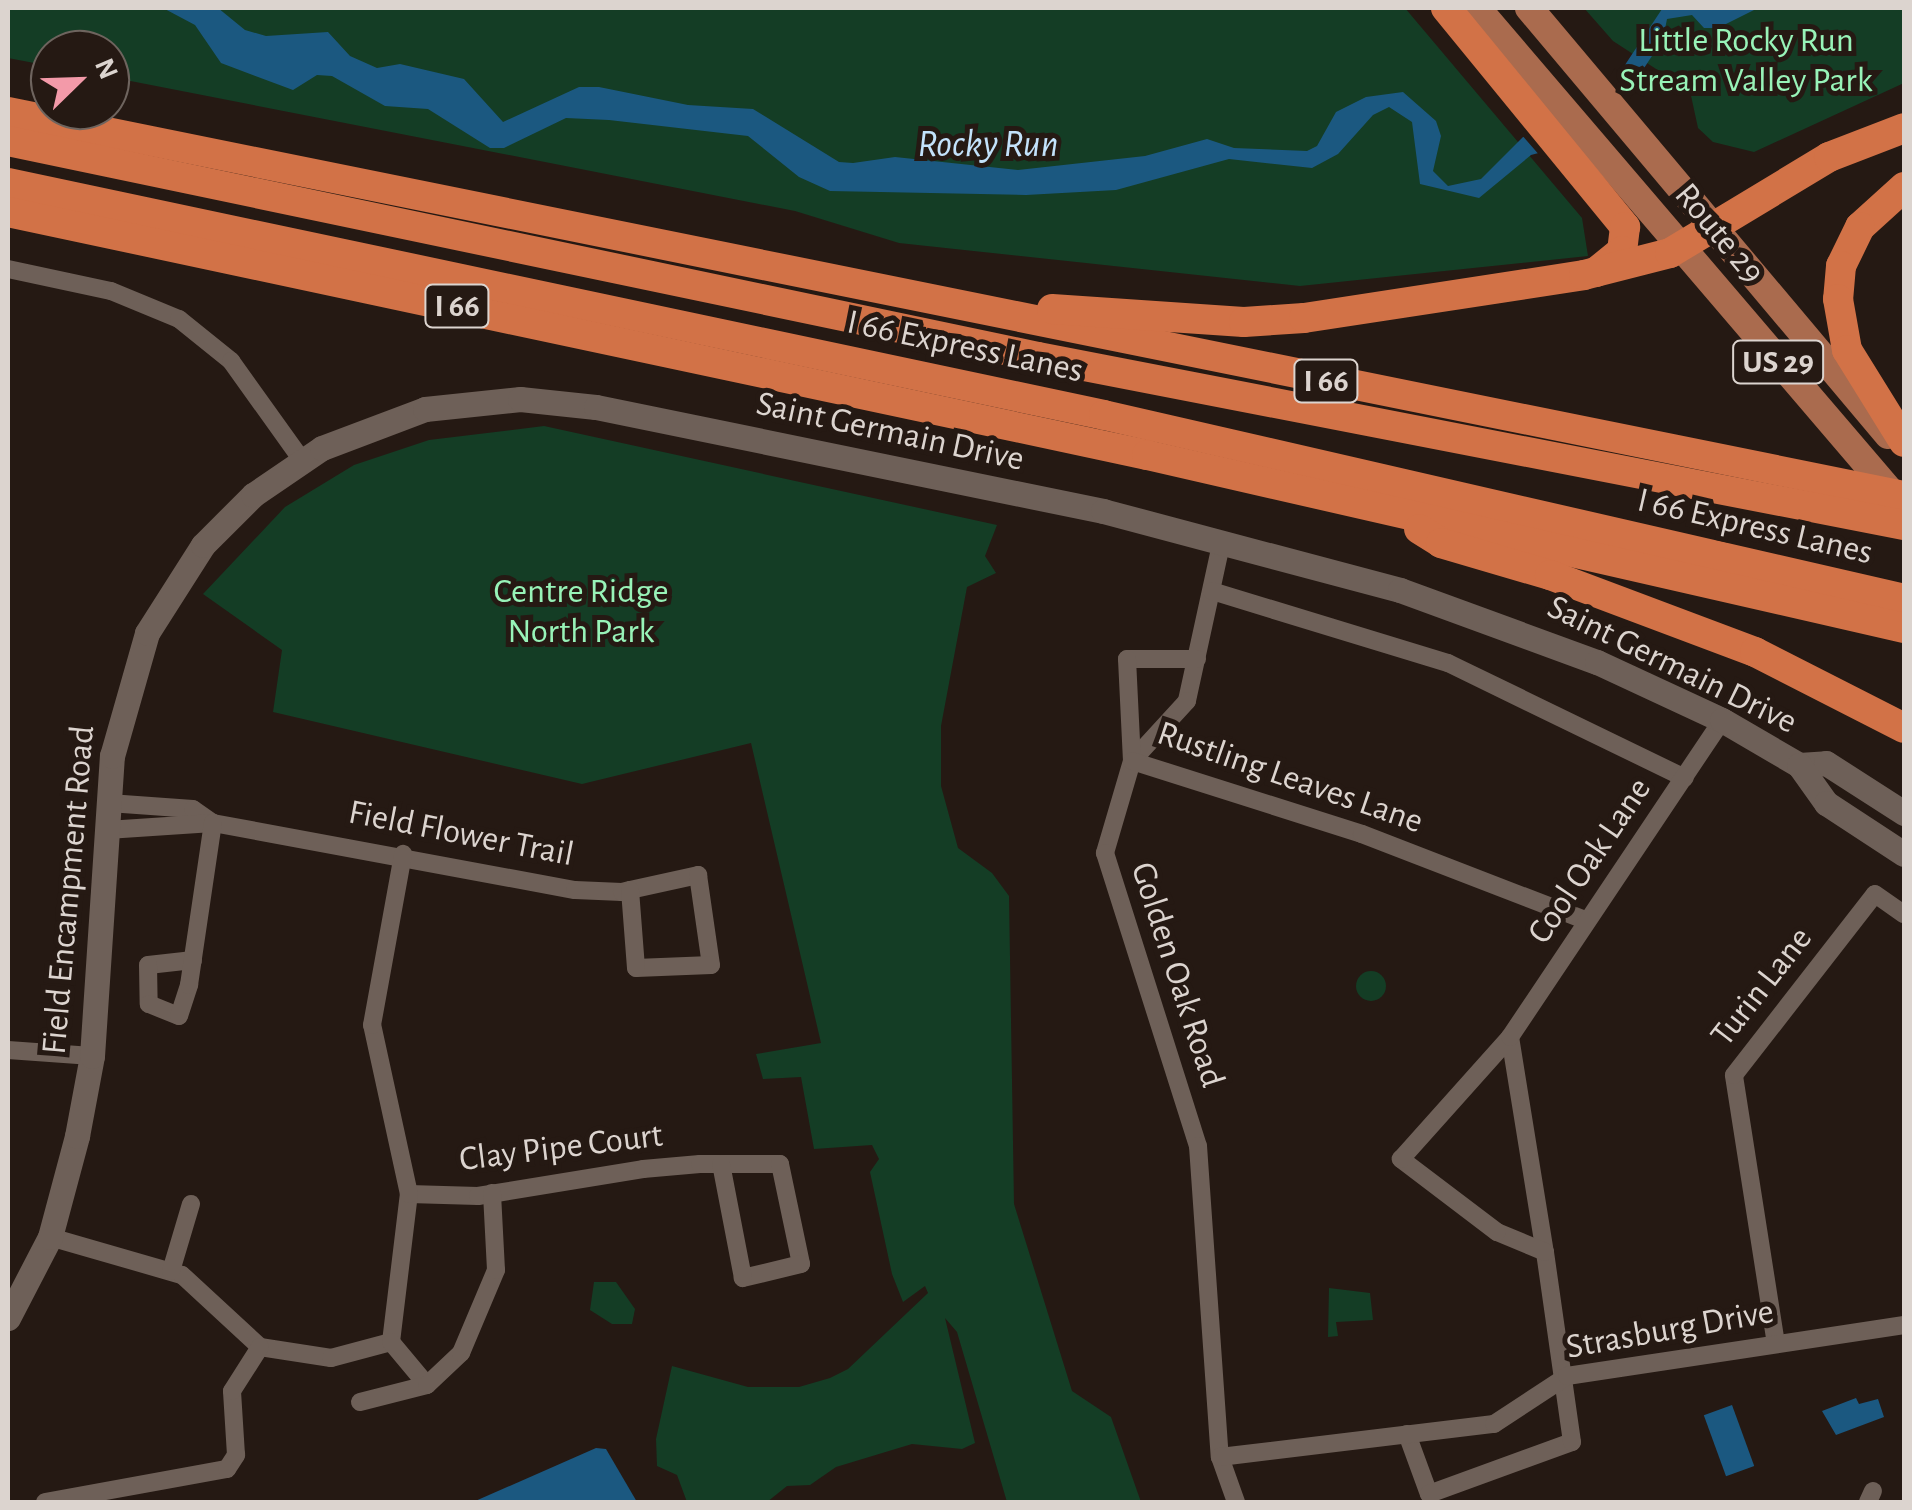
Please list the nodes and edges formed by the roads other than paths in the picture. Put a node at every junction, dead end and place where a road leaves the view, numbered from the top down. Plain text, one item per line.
1 (1446, 8) edge
2 (1477, 8) edge
3 (1528, 8) edge
4 (1514, 71) junction
5 (8, 112) edge
6 (1904, 128) edge
7 (8, 141) edge
8 (1591, 163) junction
9 (8, 183) edge
10 (1904, 186) edge
11 (8, 212) edge
12 (1714, 228) junction
13 (1681, 248) junction
14 (8, 269) edge
15 (1596, 272) junction
16 (832, 282) junction
17 (1904, 442) edge
18 (1904, 455) edge
19 (302, 460) junction
20 (1904, 496) edge
21 (1385, 508) junction
22 (1904, 508) edge
23 (1904, 525) edge
24 (1222, 540) junction
25 (1212, 591) junction
26 (1904, 599) edge
27 (1904, 628) edge
28 (1198, 659) junction
29 (1722, 720) junction
30 (1904, 728) edge
31 (1132, 762) junction
32 (1798, 766) junction
33 (1685, 778) junction
34 (109, 804) junction
35 (1904, 813) edge
36 (213, 823) junction
37 (107, 830) junction
38 (403, 854) junction
39 (1904, 854) edge
40 (630, 890) junction
41 (1904, 914) edge
42 (1587, 921) junction
43 (193, 960) dead end
44 (1510, 1037) junction
45 (8, 1050) edge
46 (92, 1056) junction
47 (721, 1164) junction
48 (409, 1194) junction
49 (492, 1194) junction
50 (191, 1204) dead end
51 (50, 1237) junction
52 (1545, 1252) junction
53 (170, 1271) junction
54 (8, 1318) edge
55 (1904, 1325) edge
56 (392, 1342) junction
57 (1776, 1344) junction
58 (260, 1347) junction
59 (1567, 1376) junction
60 (427, 1385) junction
61 (360, 1402) dead end
62 (1407, 1434) junction
63 (1220, 1458) junction
64 (45, 1502) edge
65 (1236, 1502) edge

1 - 4 highway
2 - 4 main road
3 - 12 main road, Route 29 / US 29
4 - 8 highway
5 - 16 highway, I 66
6 - 12 highway
7 - 23 highway, I 66 Express Lanes
8 - 13 main road, Route 29 / US 29
8 - 15 highway
9 - 26 highway, I 66 Express Lanes
10 - 17 highway
11 - 21 highway, I 66
12 - 13 highway
12 - 18 main road, Route 29 / US 29
13 - 15 highway
13 - 22 main road, Route 29 / US 29
14 - 19 street
15 - 16 highway
16 - 20 highway, I 66
19 - 24 street, Saint Germain Drive
19 - 34 street, Field Encampment Road
21 - 27 highway, I 66
21 - 30 highway
24 - 25 street, Golden Oak Road
24 - 29 street, Saint Germain Drive
25 - 28 street, Golden Oak Road
25 - 33 street
28 - 31 street, Golden Oak Road
28 - 31 street, Rustling Leaves Lane
29 - 32 street, Saint Germain Drive
29 - 33 street, Cool Oak Lane
31 - 42 street, Rustling Leaves Lane
31 - 63 street, Golden Oak Road
32 - 35 street, Saint Germain Drive
32 - 39 street, Saint Germain Drive
33 - 42 street, Cool Oak Lane
34 - 36 street, Field Flower Trail
34 - 37 street, Field Encampment Road
36 - 37 street, Field Flower Trail
36 - 38 street, Field Flower Trail
36 - 43 street
37 - 46 street, Field Encampment Road
38 - 40 street, Field Flower Trail
38 - 48 street
40 - 40 street, Field Flower Trail
41 - 57 street, Turin Lane
42 - 44 street, Cool Oak Lane
44 - 52 street
44 - 52 street, Cool Oak Lane
45 - 46 street
46 - 51 street, Field Encampment Road
47 - 47 street, Clay Pipe Court
47 - 49 street, Clay Pipe Court
48 - 49 street, Clay Pipe Court
48 - 56 street
49 - 60 street
50 - 53 street
51 - 53 street
51 - 54 street, Field Encampment Road
52 - 59 street
53 - 58 street
55 - 57 street, Strasburg Drive
56 - 58 street
56 - 60 street
57 - 59 street, Strasburg Drive
58 - 64 street
59 - 62 street, Strasburg Drive
59 - 62 street
60 - 61 street
62 - 63 street, Strasburg Drive
63 - 65 street, Golden Oak Road

